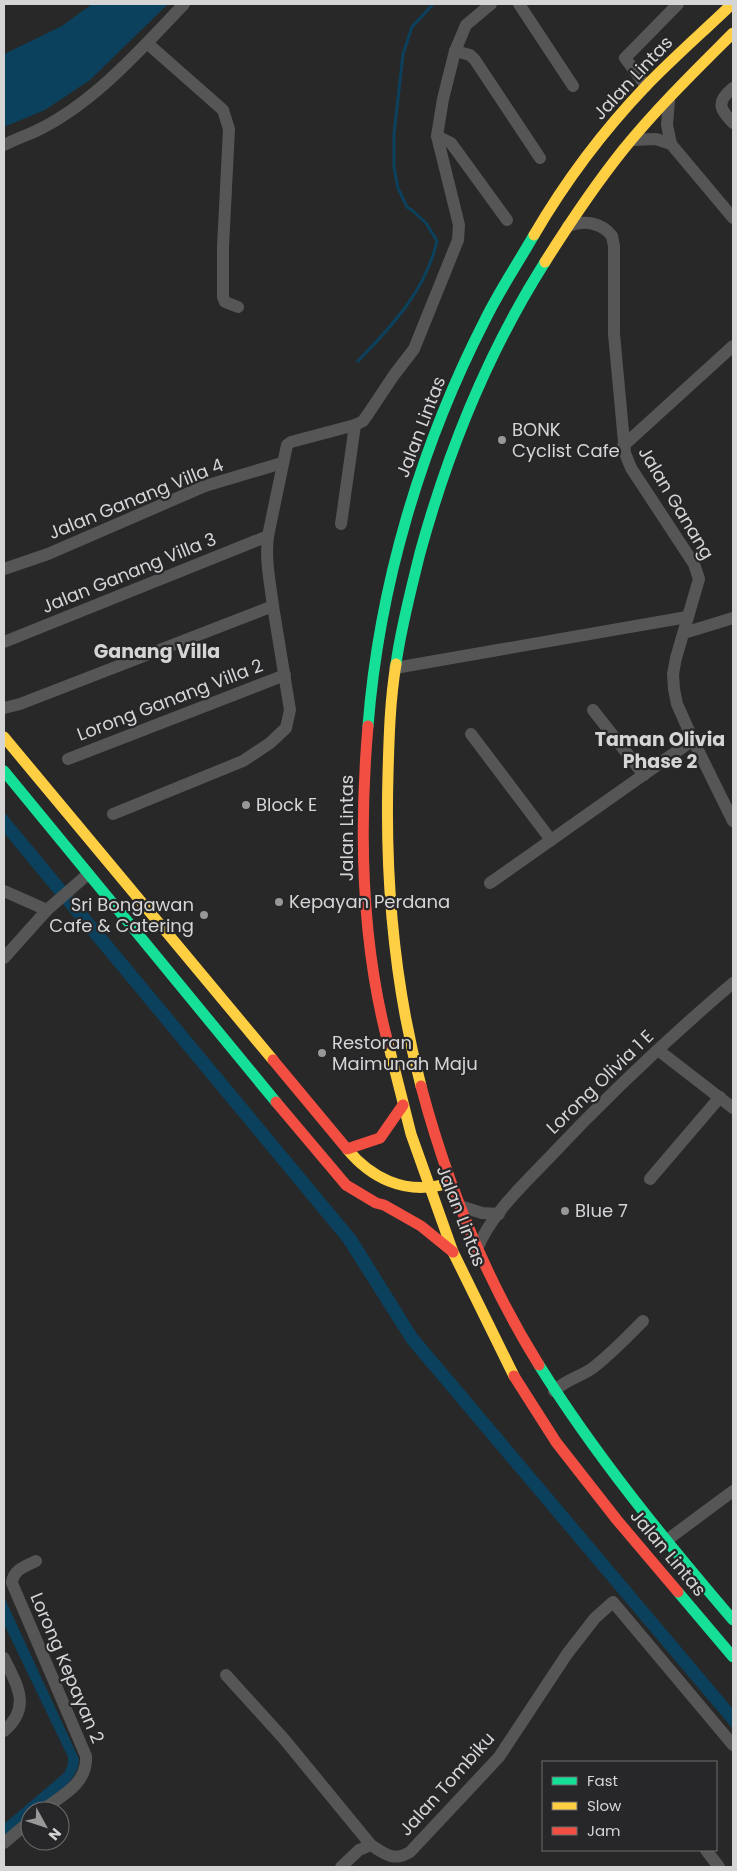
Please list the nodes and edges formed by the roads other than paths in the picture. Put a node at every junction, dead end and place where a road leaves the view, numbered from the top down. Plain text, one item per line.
1 (184, 4) edge
2 (491, 4) edge
3 (519, 4) edge
4 (678, 4) edge
5 (732, 4) edge
6 (733, 33) edge
7 (146, 43) junction
8 (455, 51) junction
9 (573, 86) dead end
10 (646, 86) junction
11 (729, 92) edge
12 (671, 94) junction
13 (733, 123) edge
14 (437, 136) junction
15 (631, 140) junction
16 (671, 144) junction
17 (4, 145) edge
18 (540, 158) dead end
19 (590, 193) junction
20 (732, 213) edge
21 (507, 220) dead end
22 (598, 225) junction
23 (566, 227) junction
24 (238, 307) dead end
25 (733, 346) edge
26 (355, 425) junction
27 (624, 446) junction
28 (282, 463) junction
29 (341, 524) dead end
30 (268, 536) junction
31 (4, 569) edge
32 (274, 606) junction
33 (382, 614) junction
34 (406, 614) junction
35 (688, 617) junction
36 (733, 618) edge
37 (684, 633) junction
38 (4, 642) edge
39 (396, 668) junction
40 (285, 675) junction
41 (4, 708) edge
42 (593, 710) dead end
43 (471, 734) dead end
44 (4, 737) edge
45 (693, 740) junction
46 (68, 759) dead end
47 (4, 771) edge
48 (644, 775) junction
49 (113, 814) dead end
50 (733, 821) edge
51 (551, 840) junction
52 (88, 874) junction
53 (490, 883) dead end
54 (4, 891) edge
55 (51, 906) junction
56 (4, 958) edge
57 (733, 983) edge
58 (658, 1050) junction
59 (720, 1097) junction
60 (403, 1105) junction
61 (733, 1108) edge
62 (347, 1149) junction
63 (650, 1179) dead end
64 (451, 1182) junction
65 (431, 1189) junction
66 (384, 1205) junction
67 (459, 1206) junction
68 (499, 1214) junction
69 (477, 1249) junction
70 (453, 1252) junction
71 (643, 1321) dead end
72 (518, 1329) junction
73 (554, 1391) junction
74 (530, 1404) junction
75 (733, 1491) edge
76 (667, 1540) junction
77 (36, 1561) dead end
78 (733, 1620) edge
79 (733, 1657) edge
80 (4, 1658) edge
81 (226, 1674) dead end
82 (4, 1730) edge
83 (733, 1745) edge
84 (54, 1801) edge
85 (20, 1829) edge
86 (4, 1843) edge
87 (371, 1845) junction
88 (707, 1851) edge
89 (341, 1867) edge
90 (719, 1867) edge

1 - 7 street
2 - 8 street
3 - 9 street
4 - 10 street
5 - 10 main road, Jalan Lintas
6 - 12 main road, Jalan Lintas
7 - 17 street
7 - 24 street
8 - 14 street
8 - 18 street
10 - 33 main road, Jalan Lintas
11 - 13 street
12 - 15 main road, Jalan Lintas
12 - 16 street
14 - 21 street
14 - 26 street
15 - 16 street
15 - 19 main road, Jalan Lintas
16 - 20 street
19 - 22 street, Jalan Ganang
19 - 23 main road, Jalan Lintas
22 - 23 street
22 - 27 street, Jalan Ganang
23 - 34 main road, Jalan Lintas
25 - 27 street
26 - 28 street
26 - 29 street
27 - 35 street, Jalan Ganang
28 - 30 street
28 - 31 street, Jalan Ganang Villa 4
30 - 32 street
30 - 38 street, Jalan Ganang Villa 3
32 - 40 street
32 - 41 street
33 - 34 main road
33 - 60 main road, Jalan Lintas
34 - 39 main road, Jalan Lintas
35 - 37 street, Jalan Ganang
35 - 39 street
36 - 37 street
37 - 45 street, Jalan Ganang
39 - 64 main road, Jalan Lintas
40 - 46 street, Lorong Ganang Villa 2
40 - 49 street
42 - 48 street
43 - 51 street
44 - 62 main road
45 - 48 street
45 - 50 street, Jalan Ganang
47 - 52 main road
48 - 51 street
51 - 53 street
52 - 55 street
52 - 66 main road
54 - 55 street
55 - 56 street
57 - 58 street, Lorong Olivia 1 E
58 - 59 street
58 - 68 street, Lorong Olivia 1 E
59 - 61 street
59 - 63 street
60 - 62 main road
60 - 65 main road, Jalan Lintas
62 - 65 main road
64 - 65 main road
64 - 67 main road, Jalan Lintas
65 - 66 main road
65 - 70 main road, Jalan Lintas
66 - 70 main road
67 - 68 street
67 - 69 main road, Jalan Lintas
68 - 69 street, Lorong Olivia 1 E
69 - 72 main road, Jalan Lintas
70 - 74 main road, Jalan Lintas
71 - 73 street
72 - 73 main road, Jalan Lintas
72 - 74 main road
73 - 76 main road, Jalan Lintas
74 - 79 main road, Jalan Lintas
75 - 76 street
76 - 78 main road, Jalan Lintas
77 - 84 street, Lorong Kepayan 2
80 - 82 street
81 - 87 street
83 - 87 street, Jalan Tombiku
85 - 86 street
87 - 89 street
88 - 90 street

